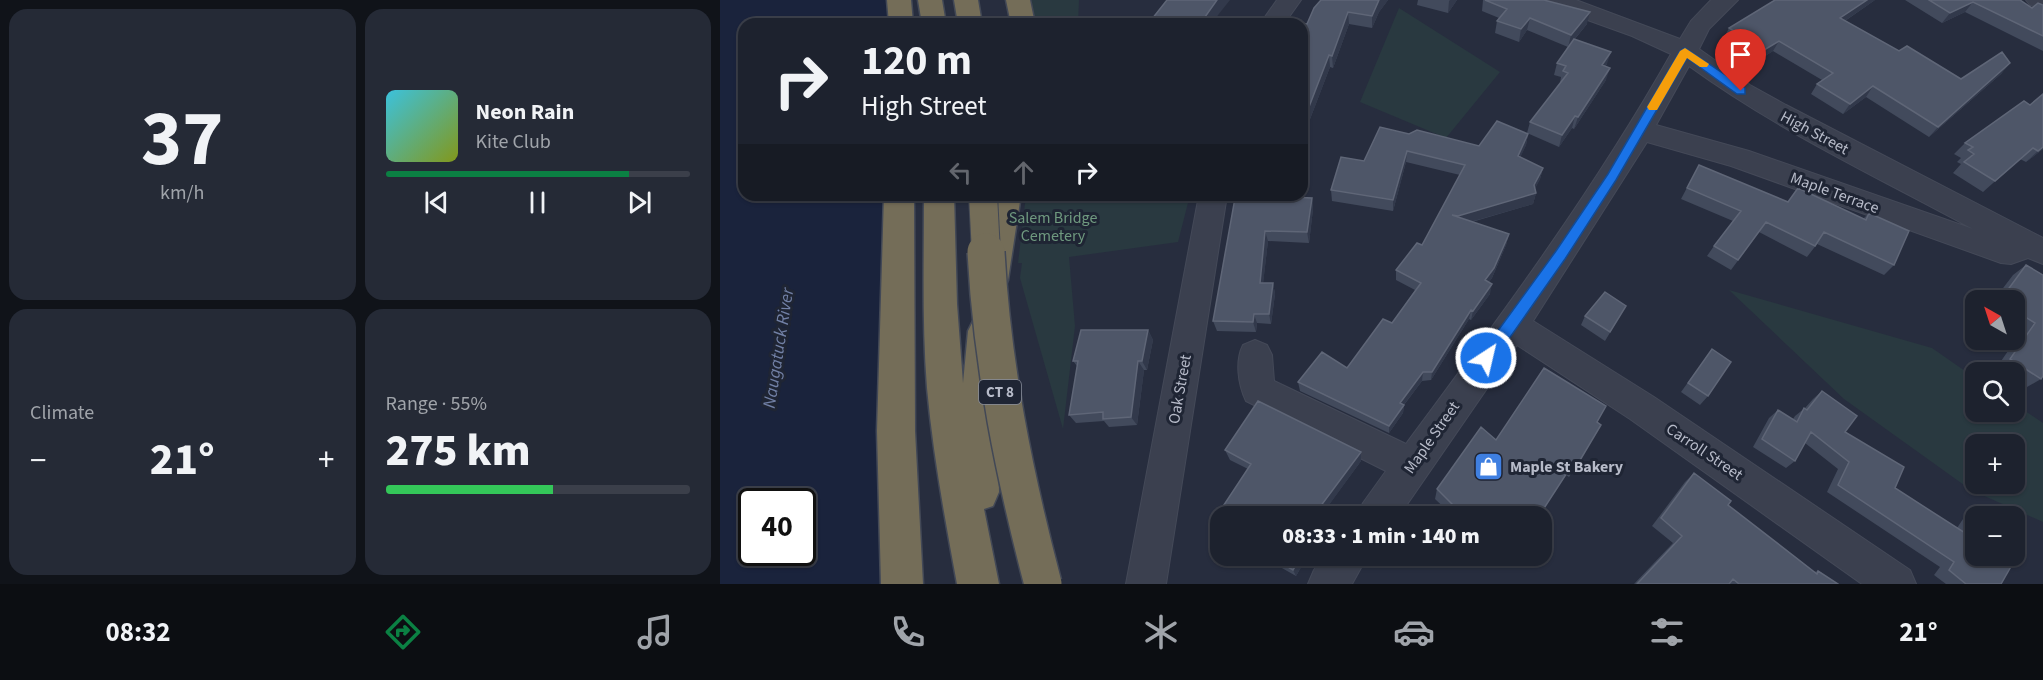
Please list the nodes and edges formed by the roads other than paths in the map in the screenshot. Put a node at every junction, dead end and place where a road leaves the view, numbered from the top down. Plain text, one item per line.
1 (899, 0) edge
2 (930, 0) edge
3 (966, 0) edge
4 (1018, 0) edge
5 (1289, 0) edge
6 (1554, 0) edge
7 (1726, 0) edge
8 (2038, 0) edge
9 (2043, 2) edge
10 (900, 18) edge
11 (933, 18) edge
12 (969, 18) edge
13 (1022, 18) edge
14 (1276, 18) edge
15 (1685, 51) junction
16 (1640, 130) junction
17 (899, 201) edge
18 (939, 201) edge
19 (983, 201) edge
20 (1005, 201) edge
21 (1213, 201) edge
22 (2038, 242) edge
23 (1511, 324) junction
24 (1256, 355) dead end
25 (1412, 465) junction
26 (1383, 506) edge
27 (1340, 566) edge
28 (902, 584) edge
29 (978, 584) edge
30 (984, 584) edge
31 (1043, 584) edge
32 (1146, 584) edge
33 (1328, 584) edge
34 (1896, 584) edge

1 - 10 highway
2 - 11 highway
3 - 12 highway
4 - 13 highway
5 - 14 street
6 - 15 street, High Street
7 - 15 street, Maple Street
8 - 9 street
15 - 16 street, Maple Street
15 - 22 street, High Street
16 - 22 street, Maple Terrace
16 - 23 street, Maple Street
17 - 28 highway
18 - 29 highway
19 - 31 highway, CT 8, bridge
20 - 30 highway
21 - 32 street, Oak Street
23 - 25 street, Maple Street
23 - 34 street, Carroll Street
24 - 25 street
25 - 26 street, Maple Street
27 - 33 street

